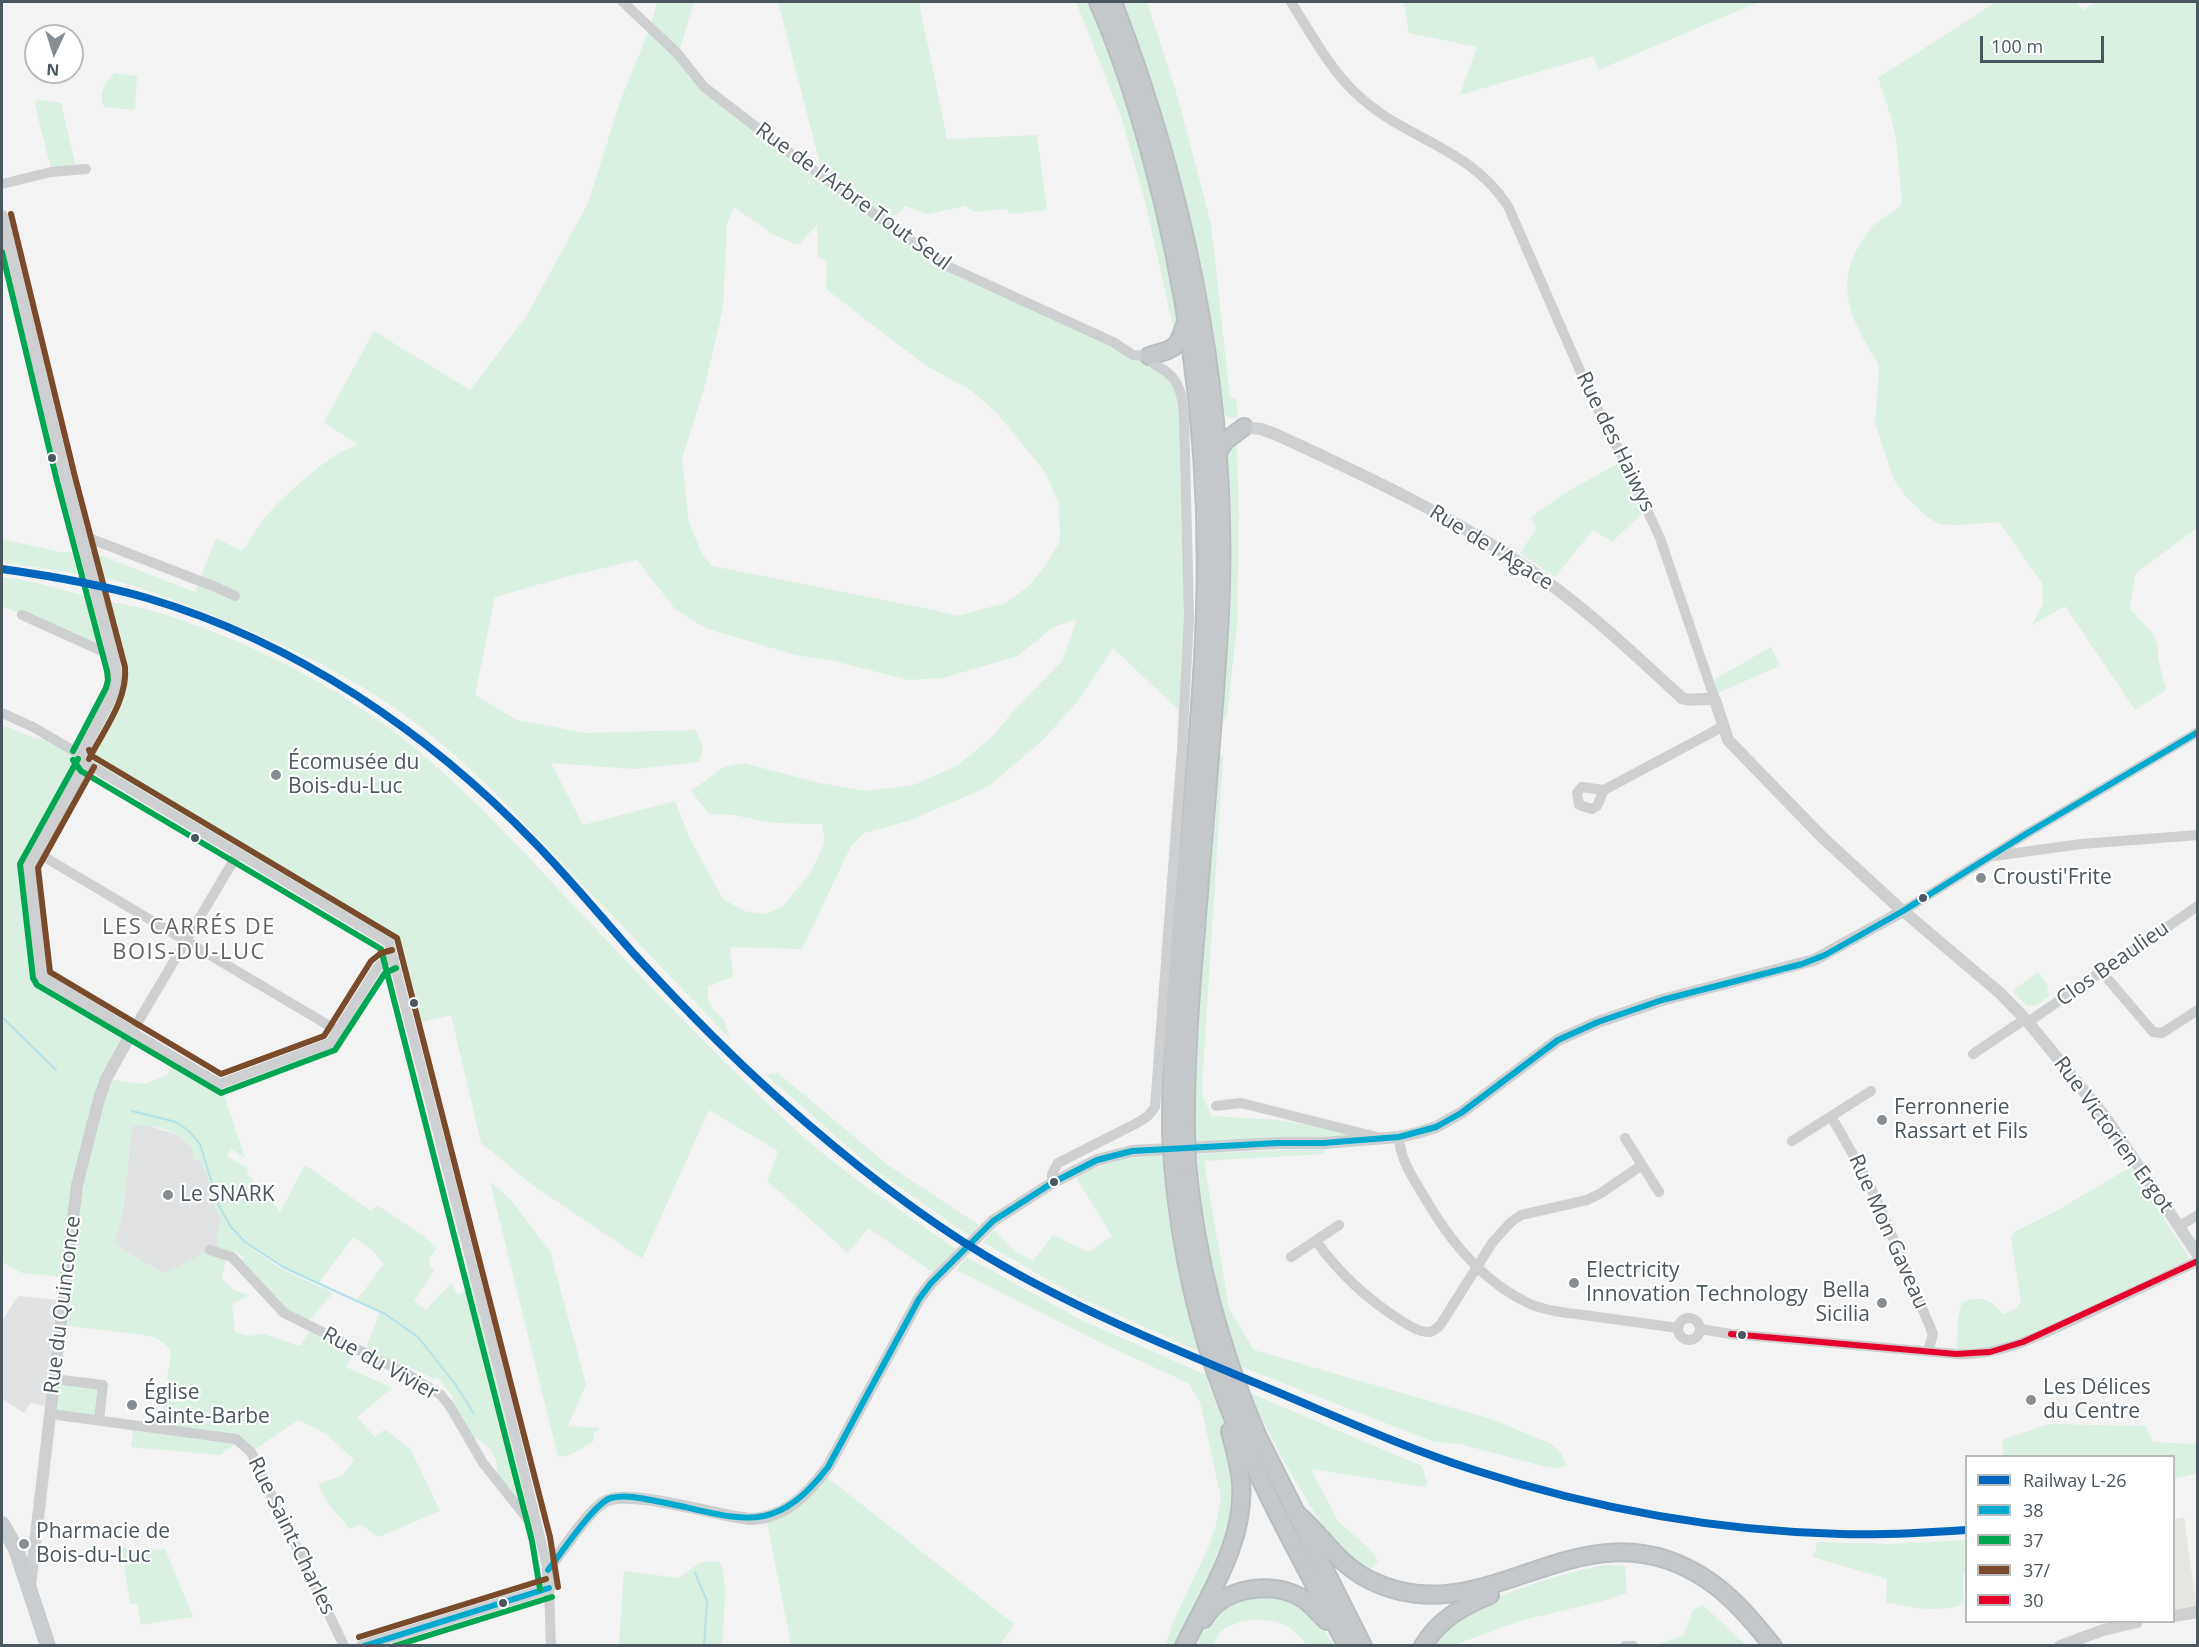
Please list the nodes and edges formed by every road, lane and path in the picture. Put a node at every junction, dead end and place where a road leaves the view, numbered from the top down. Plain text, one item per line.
1 (623, 2) edge
2 (1098, 2) edge
3 (1113, 2) edge
4 (1291, 2) edge
5 (86, 169) dead end
6 (2, 184) edge
7 (2, 216) edge
8 (1187, 319) junction
9 (1149, 356) junction
10 (1194, 368) junction
11 (1213, 413) junction
12 (1244, 427) junction
13 (1217, 454) junction
14 (81, 535) junction
15 (235, 596) dead end
16 (22, 615) dead end
17 (113, 656) junction
18 (1715, 700) junction
19 (2, 713) edge
20 (1722, 727) junction
21 (2198, 732) edge
22 (84, 759) junction
23 (1604, 790) dead end
24 (2198, 835) edge
25 (36, 852) junction
26 (238, 853) junction
27 (1988, 857) junction
28 (2198, 906) edge
29 (1903, 911) junction
30 (184, 941) junction
31 (394, 958) junction
32 (2101, 971) junction
33 (2198, 1010) edge
34 (2026, 1020) junction
35 (338, 1031) junction
36 (132, 1032) junction
37 (1974, 1054) dead end
38 (1871, 1091) dead end
39 (1216, 1106) dead end
40 (1832, 1116) junction
41 (1179, 1132) junction
42 (1399, 1137) junction
43 (1383, 1138) junction
44 (1625, 1138) dead end
45 (1792, 1141) dead end
46 (1180, 1164) junction
47 (1642, 1165) junction
48 (1052, 1183) junction
49 (1659, 1192) dead end
50 (2198, 1215) edge
51 (1339, 1225) dead end
52 (2179, 1226) junction
53 (1316, 1241) junction
54 (210, 1250) dead end
55 (2198, 1255) edge
56 (1292, 1257) dead end
57 (2198, 1261) edge
58 (1478, 1269) junction
59 (1678, 1328) junction
60 (1700, 1329) junction
61 (1928, 1351) junction
62 (54, 1379) junction
63 (1225, 1397) junction
64 (50, 1414) junction
65 (99, 1420) junction
66 (1295, 1512) junction
67 (2, 1524) edge
68 (542, 1539) junction
69 (548, 1570) junction
70 (30, 1588) junction
71 (549, 1588) junction
72 (2198, 1612) edge
73 (2175, 1616) edge
74 (2133, 1623) edge
75 (1343, 1639) edge
76 (48, 1646) edge
77 (344, 1646) edge
78 (362, 1646) edge
79 (551, 1646) edge
80 (1184, 1646) edge
81 (1191, 1646) edge
82 (1363, 1646) edge
83 (1423, 1646) edge
84 (1625, 1646) edge
85 (1633, 1646) edge
86 (1763, 1646) edge
87 (1773, 1646) edge
88 (2060, 1646) edge

1 - 9 street, Rue de l'Arbre Tout Seul
2 - 8 highway
3 - 11 highway
4 - 18 street, Rue des Haiwys
5 - 6 street
7 - 14 street
8 - 9 highway
8 - 10 highway
9 - 10 highway
9 - 48 street
10 - 41 highway
11 - 12 highway
11 - 13 highway
12 - 13 highway
12 - 18 street, Rue de l'Agace
13 - 41 highway
14 - 15 street
14 - 17 street
16 - 17 street
17 - 22 street
18 - 20 street, Rue des Haiwys
19 - 22 street
20 - 23 street
20 - 29 street, Rue des Haiwys
21 - 27 street
22 - 25 street
22 - 26 street
24 - 27 street
25 - 30 street
25 - 36 street
26 - 30 street
26 - 31 street
27 - 29 street
28 - 32 street, Clos Beaulieu
29 - 34 street, Rue Victorien Ergot
29 - 42 street
30 - 35 street
30 - 36 street
31 - 35 street
31 - 68 street
32 - 33 street
32 - 34 street, Clos Beaulieu
34 - 37 street
34 - 52 street, Rue Victorien Ergot
35 - 36 street
36 - 62 street, Rue du Quinconce
38 - 40 street
39 - 43 street
40 - 45 street
40 - 61 street, Rue Mon Gaveau
41 - 46 highway, bridge
42 - 43 street
42 - 58 street
43 - 48 street
44 - 47 street
46 - 63 highway
46 - 66 highway
47 - 49 street
47 - 58 street
48 - 69 street
50 - 52 street
51 - 53 street
52 - 55 street, Rue Victorien Ergot
53 - 56 street
53 - 58 street
54 - 68 street, Rue du Vivier
57 - 61 street
58 - 59 street
59 - 60 street
59 - 60 street
60 - 61 street
62 - 64 street, Rue du Quinconce
62 - 65 street
63 - 75 highway
63 - 80 highway
64 - 65 street, Rue Saint-Charles
64 - 70 street, Rue du Quinconce
65 - 77 street, Rue Saint-Charles
66 - 82 highway
66 - 87 highway
67 - 70 main road
68 - 69 street
69 - 71 street
70 - 76 main road
71 - 78 street
71 - 79 street
72 - 73 street
74 - 88 street
75 - 81 highway
83 - 86 highway
84 - 85 street

